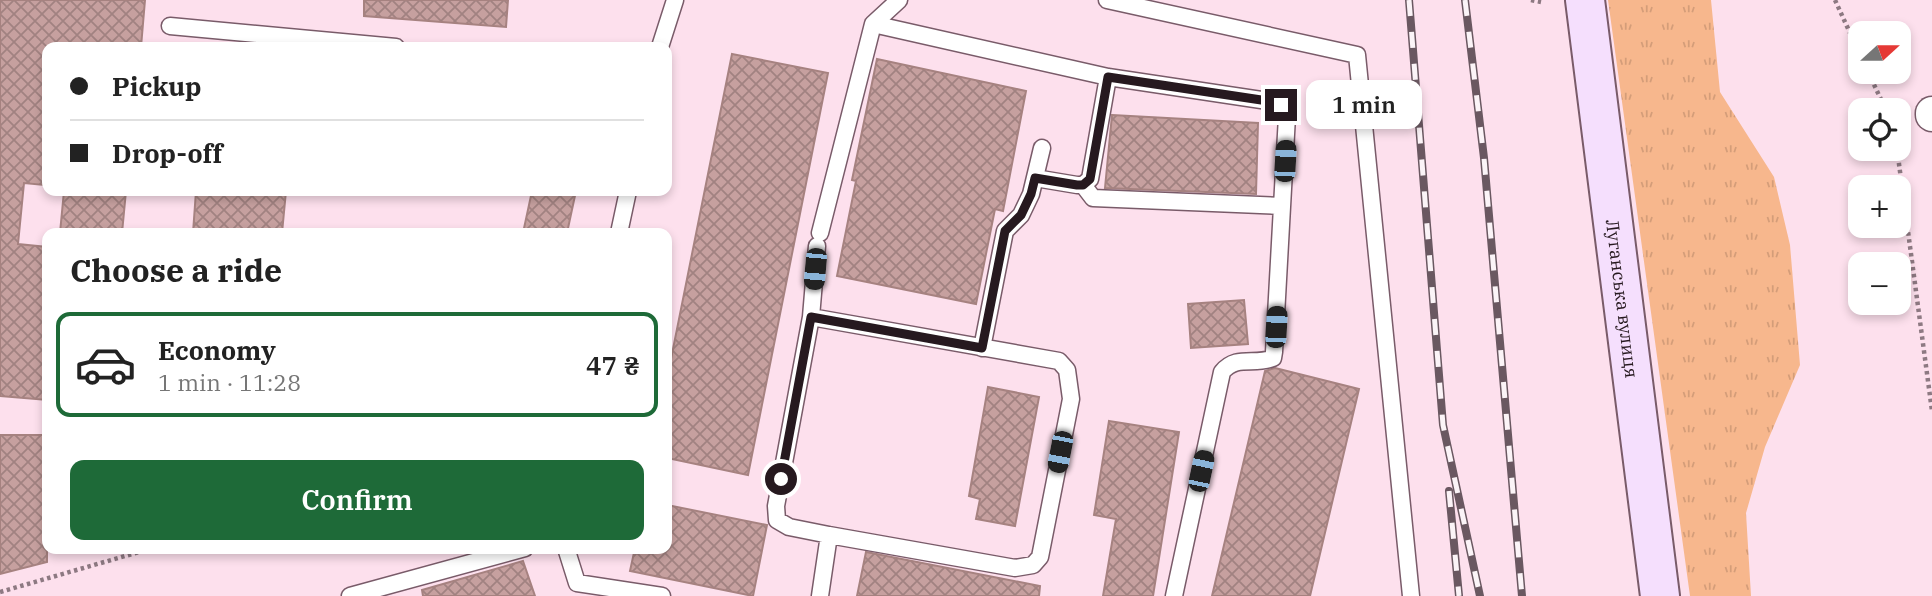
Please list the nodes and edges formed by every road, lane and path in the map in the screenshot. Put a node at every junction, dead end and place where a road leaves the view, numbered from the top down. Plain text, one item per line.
1 (675, 0) edge
2 (899, 0) edge
3 (1107, 0) edge
4 (1531, 0) edge
5 (1585, 0) edge
6 (1835, 0) edge
7 (1541, 2) dead end
8 (873, 24) junction
9 (170, 26) dead end
10 (1848, 29) edge
11 (342, 42) edge
12 (662, 42) edge
13 (1108, 77) junction
14 (1042, 148) dead end
15 (1898, 161) edge
16 (1035, 178) junction
17 (1083, 185) junction
18 (627, 196) edge
19 (1283, 206) junction
20 (620, 228) edge
21 (811, 317) junction
22 (982, 348) junction
23 (1932, 411) edge
24 (829, 535) junction
25 (132, 554) edge
26 (498, 554) edge
27 (567, 554) edge
28 (575, 589) edge
29 (0, 592) edge
30 (350, 596) edge
31 (662, 596) edge
32 (820, 596) edge
33 (1174, 596) edge
34 (1411, 596) edge
35 (1660, 596) edge

1 - 12 lane
2 - 8 lane
3 - 34 lane
4 - 7 path
5 - 35 main road, Луганська вулиця
6 - 10 path
8 - 13 lane
8 - 21 lane
9 - 11 lane
13 - 17 lane
13 - 19 lane
14 - 16 lane
15 - 23 path
16 - 17 lane
16 - 22 lane
17 - 19 lane
18 - 20 lane
19 - 33 lane
21 - 22 lane
21 - 24 lane
22 - 24 lane
24 - 32 lane
25 - 29 path
26 - 30 lane
27 - 28 lane
28 - 31 lane

